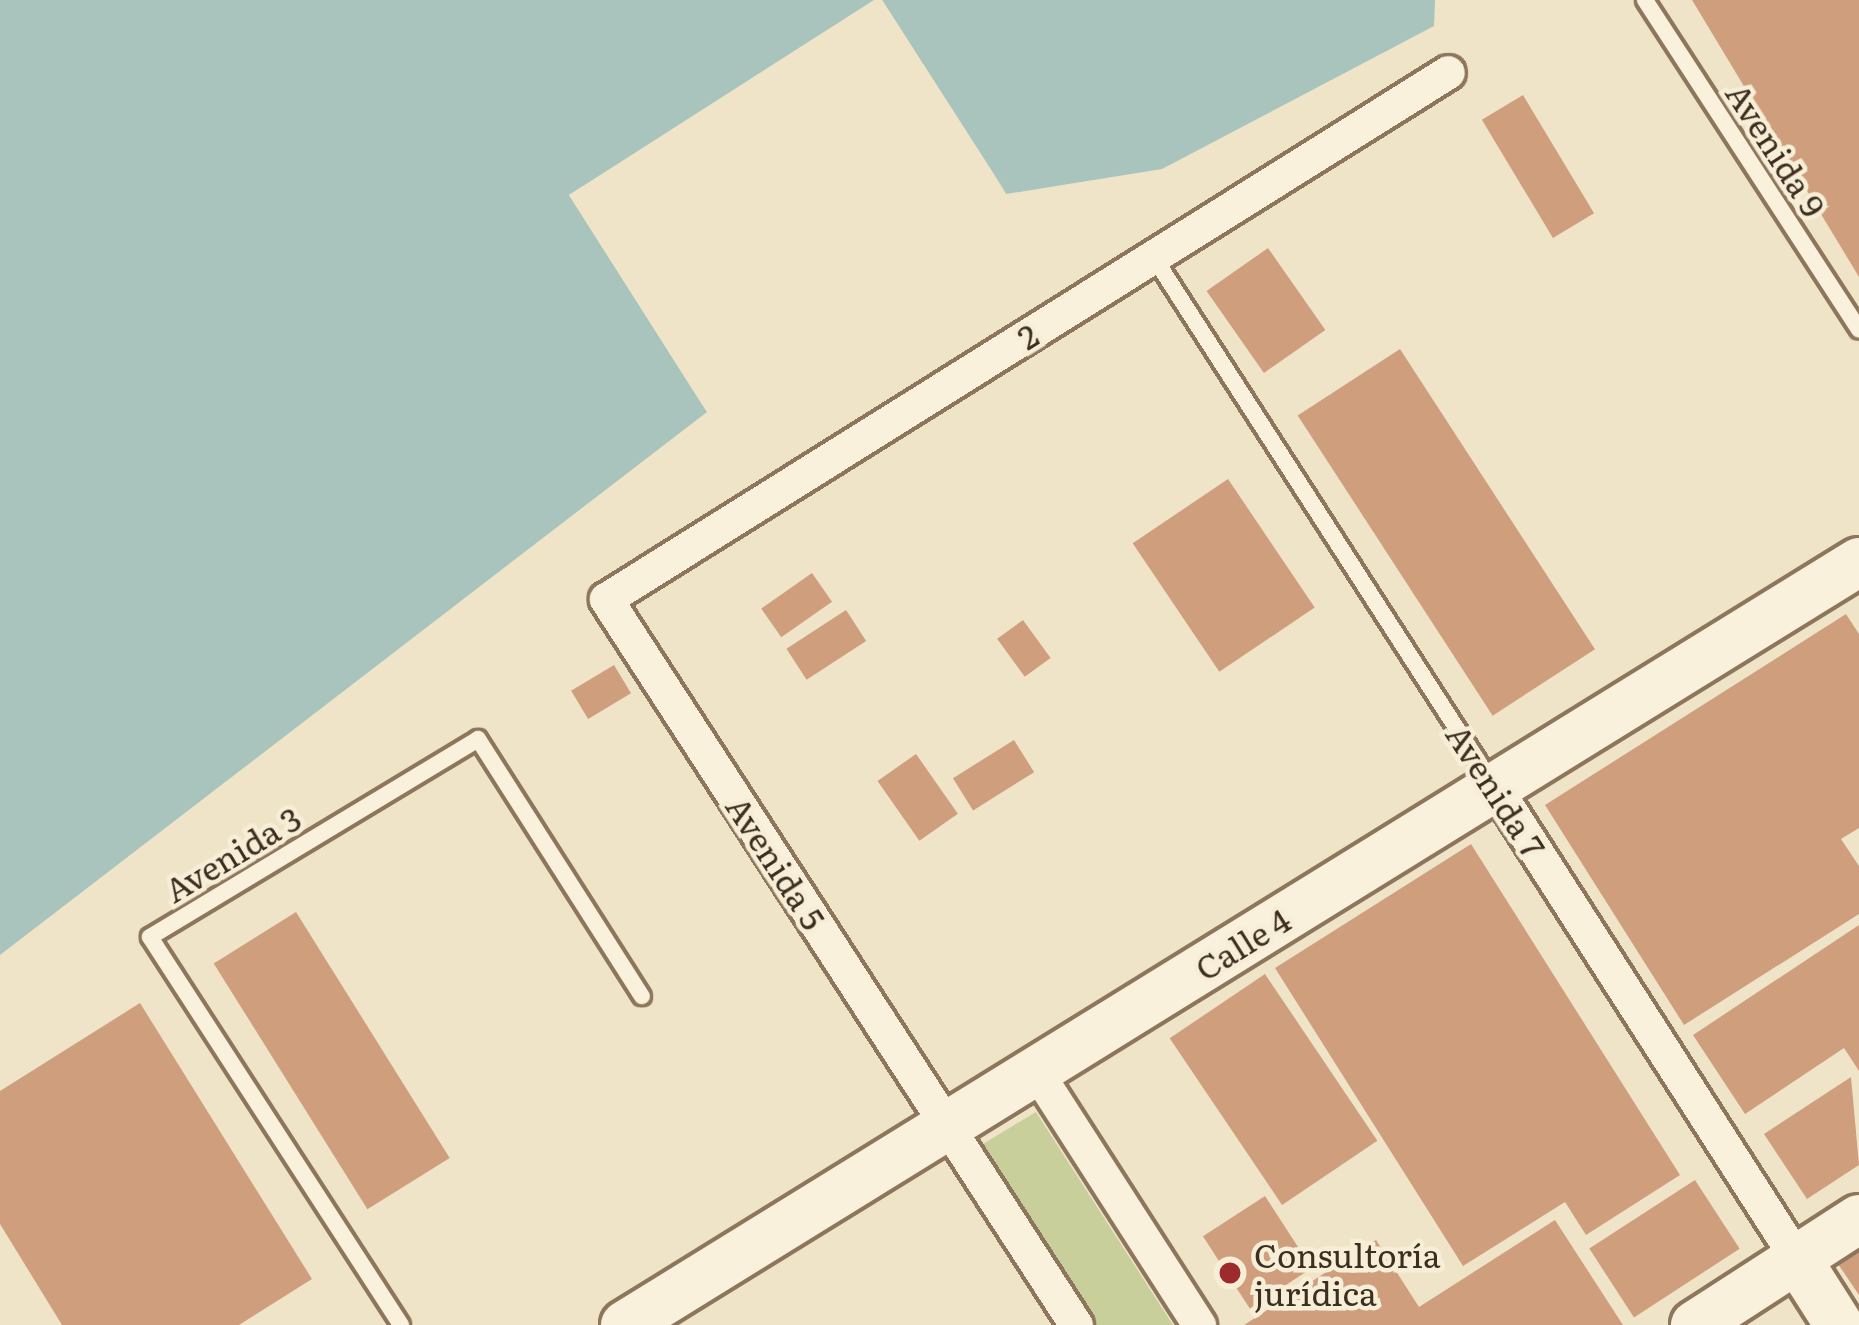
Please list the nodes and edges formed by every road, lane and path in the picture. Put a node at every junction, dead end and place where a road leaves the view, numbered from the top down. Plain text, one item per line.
1 (1645, 0) edge
2 (1448, 72) dead end
3 (1154, 256) junction
4 (1859, 330) edge
5 (1859, 562) edge
6 (606, 599) joint
7 (1495, 787) junction
8 (642, 996) dead end
9 (1036, 1071) junction
10 (949, 1125) junction
11 (1859, 1219) edge
12 (1797, 1259) junction
13 (401, 1325) edge
14 (625, 1325) edge
15 (1076, 1325) edge
16 (1199, 1325) edge
17 (1695, 1325) edge
18 (1839, 1325) edge

1 - 4 lane, Avenida 9
2 - 3 street, 2
3 - 6 street, 2
3 - 7 lane, Avenida 7
5 - 7 street, Calle 4
6 - 10 street, Avenida 5
7 - 9 street, Calle 4
7 - 12 street, Avenida 7
8 - 13 lane, Avenida 3
9 - 10 street, Calle 4
9 - 16 street
10 - 14 street, Calle 4
10 - 15 street, Avenida 5
11 - 12 street
12 - 17 street
12 - 18 street, Avenida 7

